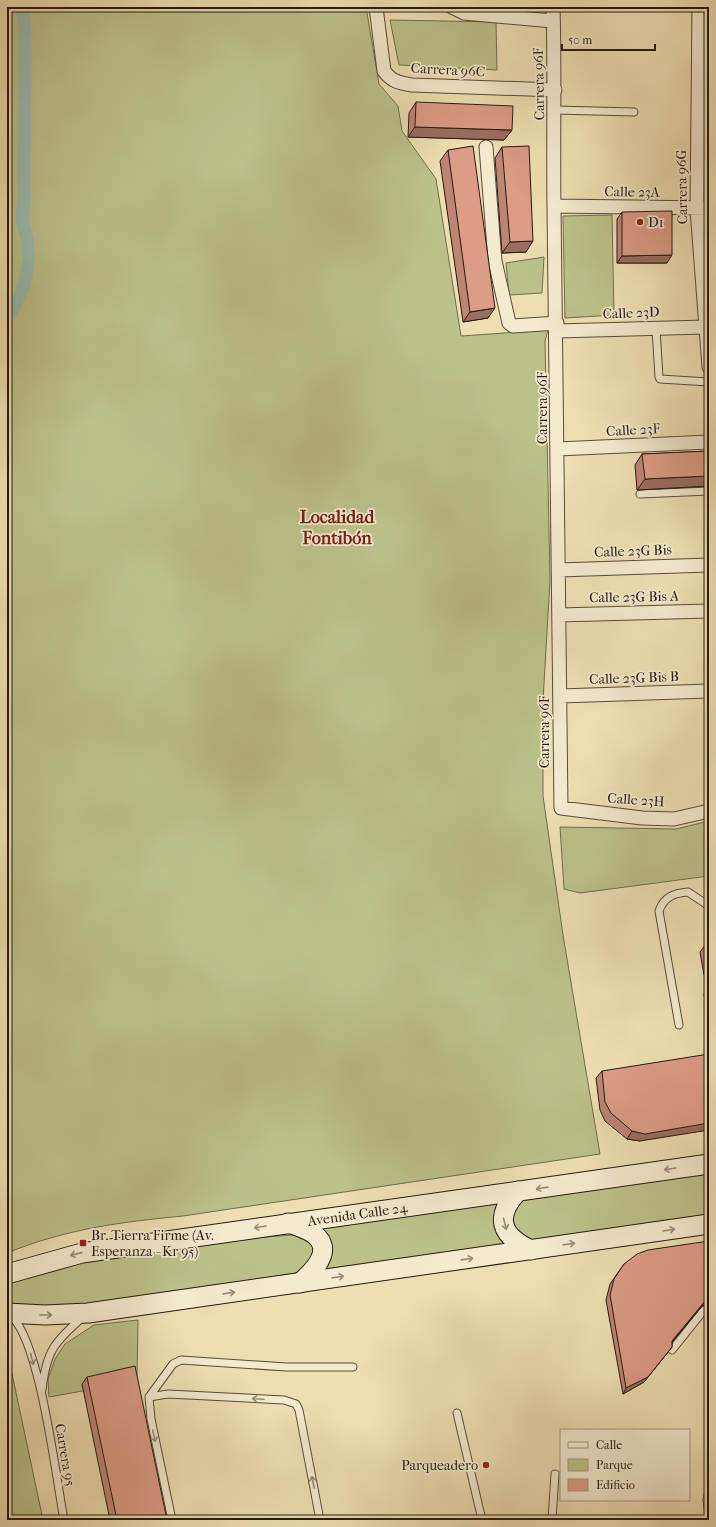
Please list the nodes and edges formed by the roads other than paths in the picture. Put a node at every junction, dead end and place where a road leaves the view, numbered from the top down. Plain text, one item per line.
1 (376, 7) edge
2 (452, 7) edge
3 (553, 7) edge
4 (699, 7) edge
5 (554, 20) junction
6 (704, 61) edge
7 (555, 90) junction
8 (555, 110) junction
9 (634, 112) dead end
10 (486, 147) edge
11 (554, 206) junction
12 (703, 209) edge
13 (706, 292) edge
14 (557, 327) junction
15 (706, 327) junction
16 (656, 328) junction
17 (709, 367) edge
18 (709, 382) edge
19 (709, 442) edge
20 (558, 449) junction
21 (709, 491) edge
22 (640, 494) dead end
23 (709, 565) edge
24 (559, 570) junction
25 (709, 611) edge
26 (559, 615) junction
27 (709, 691) edge
28 (560, 696) junction
29 (561, 808) joint
30 (709, 811) edge
31 (709, 906) edge
32 (679, 1025) dead end
33 (709, 1164) edge
34 (518, 1191) junction
35 (287, 1223) junction
36 (709, 1224) edge
37 (530, 1250) junction
38 (7, 1274) edge
39 (300, 1283) junction
40 (709, 1309) edge
41 (7, 1313) edge
42 (88, 1313) junction
43 (672, 1350) edge
44 (353, 1367) dead end
45 (41, 1394) junction
46 (149, 1397) junction
47 (457, 1413) dead end
48 (556, 1474) dead end
49 (709, 1491) edge
50 (709, 1516) edge
51 (64, 1520) edge
52 (172, 1520) edge
53 (320, 1520) edge
54 (482, 1520) edge
55 (552, 1520) edge

1 - 7 street, Carrera 96C
2 - 5 street
3 - 5 street, Carrera 96F
4 - 6 street, Carrera 96G
5 - 7 street, Carrera 96F
6 - 12 street, Carrera 96G
7 - 8 street, Carrera 96F
8 - 9 lane
8 - 11 street, Carrera 96F
10 - 14 street, Calle 23D
11 - 12 street, Calle 23A
11 - 14 street, Carrera 96F
12 - 13 street, Carrera 96G
13 - 15 street, Carrera 96G
14 - 16 street, Calle 23D
14 - 20 street, Carrera 96F
15 - 16 street, Calle 23D
15 - 17 street, Carrera 96G
16 - 18 lane
19 - 20 street, Calle 23F
20 - 24 street, Carrera 96F
21 - 22 lane
23 - 24 street, Calle 23G Bis
24 - 26 street, Carrera 96F
25 - 26 street, Calle 23G Bis A
26 - 28 street, Carrera 96F
27 - 28 street, Calle 23G Bis B
28 - 29 street, Carrera 96F
29 - 30 street, Calle 23H
31 - 32 lane
33 -> 34 main road, Avenida Calle 24
34 - 35 main road, Avenida Calle 24
34 -> 37 main road
35 -> 38 main road, Avenida Calle 24
35 - 39 main road
37 -> 36 main road
39 -> 37 main road
42 -> 39 main road
40 - 43 lane
41 -> 42 main road
41 -> 45 lane, Carrera 95
42 - 45 lane, Carrera 95
44 - 46 lane
45 - 51 lane, Carrera 95
46 -> 52 lane
53 -> 46 lane
47 - 54 lane
48 - 55 lane
49 - 50 lane

